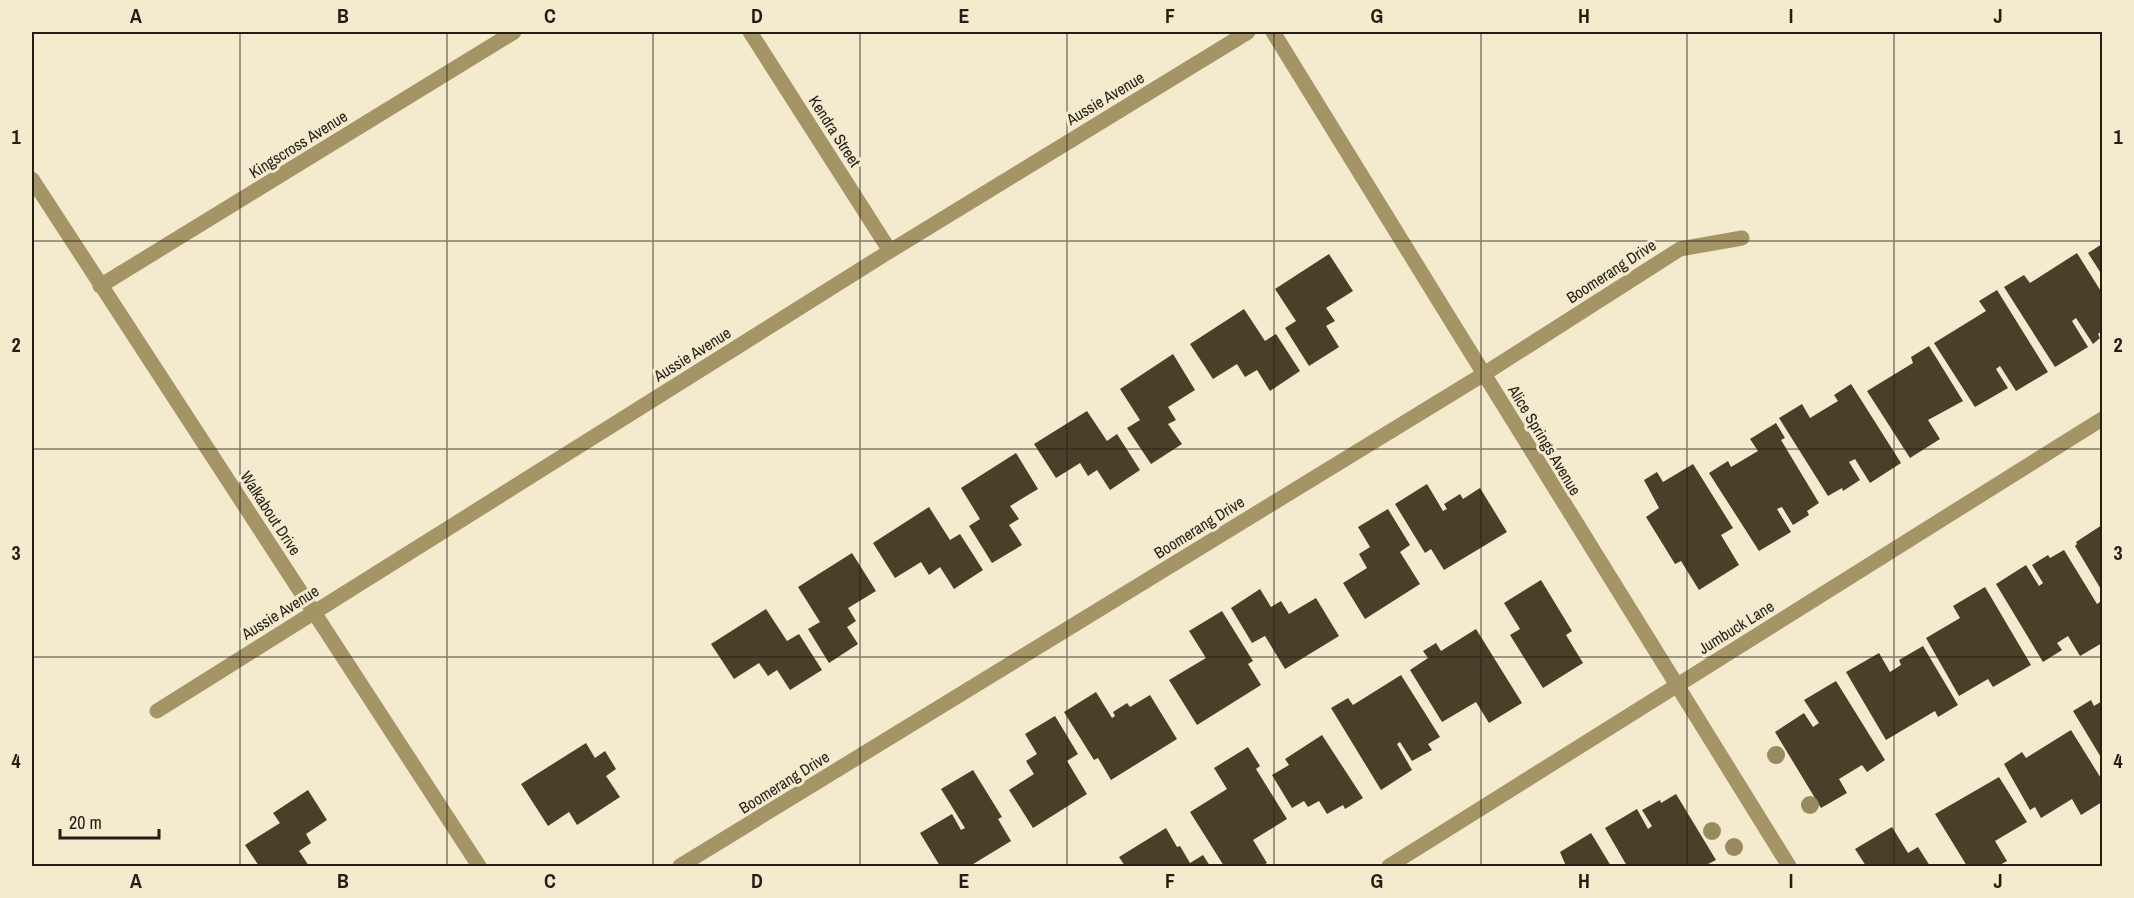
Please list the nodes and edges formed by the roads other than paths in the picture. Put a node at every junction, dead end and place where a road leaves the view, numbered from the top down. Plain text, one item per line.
1 (514, 32) edge
2 (750, 32) edge
3 (1248, 32) edge
4 (1273, 32) edge
5 (32, 179) edge
6 (1742, 238) dead end
7 (890, 250) junction
8 (100, 286) junction
9 (1484, 374) junction
10 (2103, 419) edge
11 (314, 612) junction
12 (1676, 686) junction
13 (157, 711) dead end
14 (479, 867) edge
15 (680, 867) edge
16 (1389, 867) edge
17 (1789, 867) edge

1 - 8 street, Kingscross Avenue
2 - 7 street, Kendra Street
3 - 7 street, Aussie Avenue
4 - 9 street, Alice Springs Avenue
5 - 8 street, Walkabout Drive
6 - 9 street, Boomerang Drive
7 - 11 street, Aussie Avenue
8 - 11 street, Walkabout Drive
9 - 12 street, Alice Springs Avenue
9 - 15 street, Boomerang Drive
10 - 12 street, Jumbuck Lane
11 - 13 street, Aussie Avenue
11 - 14 street, Walkabout Drive
12 - 16 street, Jumbuck Lane
12 - 17 street, Alice Springs Avenue

